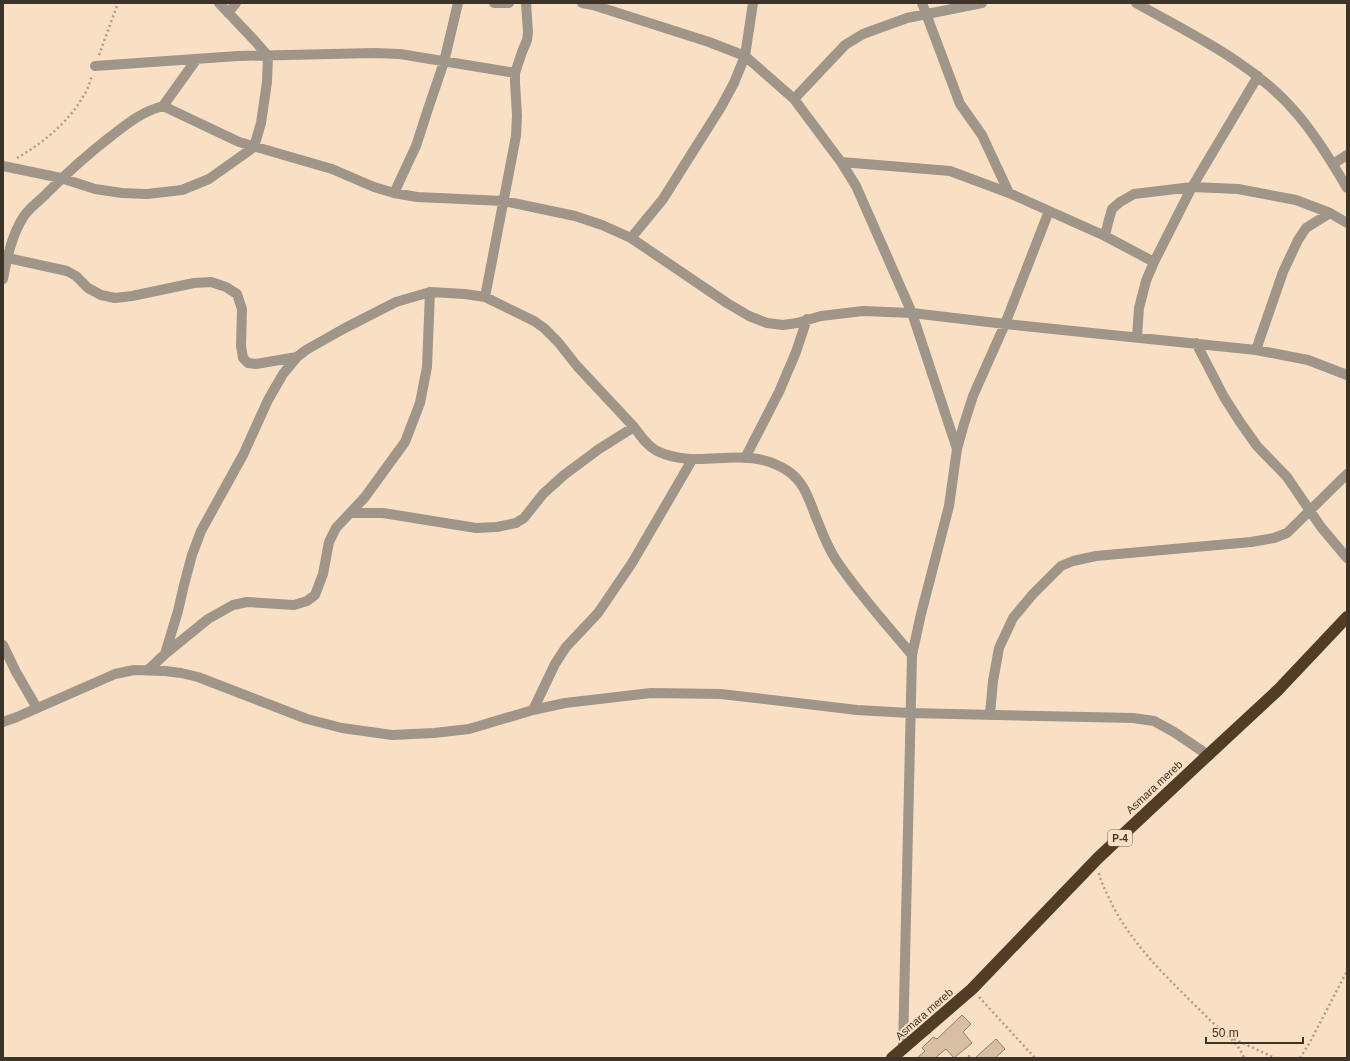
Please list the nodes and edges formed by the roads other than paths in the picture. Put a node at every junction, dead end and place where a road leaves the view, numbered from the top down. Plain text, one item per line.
1 (219, 3) edge
2 (236, 3) edge
3 (458, 3) edge
4 (494, 3) edge
5 (509, 3) edge
6 (526, 3) edge
7 (582, 3) edge
8 (753, 3) edge
9 (922, 3) edge
10 (982, 3) edge
11 (1136, 3) edge
12 (228, 13) junction
13 (926, 14) junction
14 (268, 56) junction
15 (746, 56) junction
16 (196, 60) junction
17 (444, 62) junction
18 (96, 66) road end
19 (516, 73) junction
20 (1258, 76) junction
21 (794, 99) junction
22 (163, 106) junction
23 (254, 147) junction
24 (1347, 155) edge
25 (841, 162) junction
26 (1333, 164) junction
27 (3, 166) edge
28 (61, 178) junction
29 (1192, 187) junction
30 (1347, 188) edge
31 (394, 193) junction
32 (1009, 193) junction
33 (504, 201) junction
34 (1049, 211) junction
35 (1330, 213) junction
36 (1347, 223) edge
37 (1105, 236) junction
38 (631, 238) junction
39 (8, 258) junction
40 (1154, 262) junction
41 (3, 279) edge
42 (430, 292) junction
43 (485, 297) junction
44 (912, 313) junction
45 (807, 319) junction
46 (1005, 324) junction
47 (1137, 337) junction
48 (1196, 343) junction
49 (1256, 350) junction
50 (297, 358) junction
51 (1347, 375) edge
52 (634, 427) junction
53 (957, 449) junction
54 (745, 458) junction
55 (692, 460) junction
56 (1347, 474) edge
57 (1310, 511) junction
58 (351, 512) junction
59 (1347, 558) edge
60 (1347, 617) edge
61 (3, 645) edge
62 (165, 654) junction
63 (912, 655) junction
64 (148, 670) junction
65 (37, 708) junction
66 (533, 710) junction
67 (910, 713) junction
68 (990, 714) junction
69 (3, 722) edge
70 (1208, 755) junction
71 (903, 1049) junction
72 (892, 1058) edge

1 - 12 street
2 - 12 street
3 - 17 street
4 - 5 street
6 - 19 street
7 - 15 street
8 - 15 street
9 - 13 street
10 - 13 street
11 - 20 street
12 - 14 street
13 - 21 street
13 - 32 street
14 - 16 street
14 - 17 street
14 - 23 street
15 - 21 street
15 - 38 street
16 - 18 street
16 - 22 street
17 - 19 street
17 - 31 street
19 - 33 street
20 - 26 street
20 - 29 street
21 - 25 street
22 - 23 street
22 - 28 street
23 - 28 street
23 - 31 street
24 - 26 street
25 - 32 street
25 - 44 street
26 - 30 street
27 - 28 street
28 - 39 street
29 - 35 street
29 - 37 street
29 - 40 street
31 - 33 street
32 - 34 street
33 - 38 street
33 - 43 street
34 - 37 street
34 - 46 street
35 - 36 street
35 - 49 street
37 - 40 street
38 - 45 street
39 - 41 street
39 - 50 street
40 - 47 street
42 - 43 street
42 - 50 street
42 - 58 street
43 - 52 street
44 - 45 street
44 - 46 street
44 - 53 street
45 - 54 street
46 - 47 street
46 - 53 street
47 - 48 street
48 - 49 street
48 - 57 street
49 - 51 street
50 - 62 street
52 - 55 street
52 - 58 street
53 - 63 street
54 - 55 street
54 - 63 street
55 - 66 street
56 - 57 street
57 - 59 street
57 - 68 street
58 - 62 street
60 - 70 highway, Asmara mereb / P-4
61 - 65 street
62 - 64 street
63 - 67 street
64 - 65 street
64 - 66 street
65 - 69 street
66 - 67 street
67 - 68 street
67 - 71 street
68 - 70 street
70 - 71 highway, Asmara mereb / P-4
71 - 72 highway, Asmara mereb / P-4

